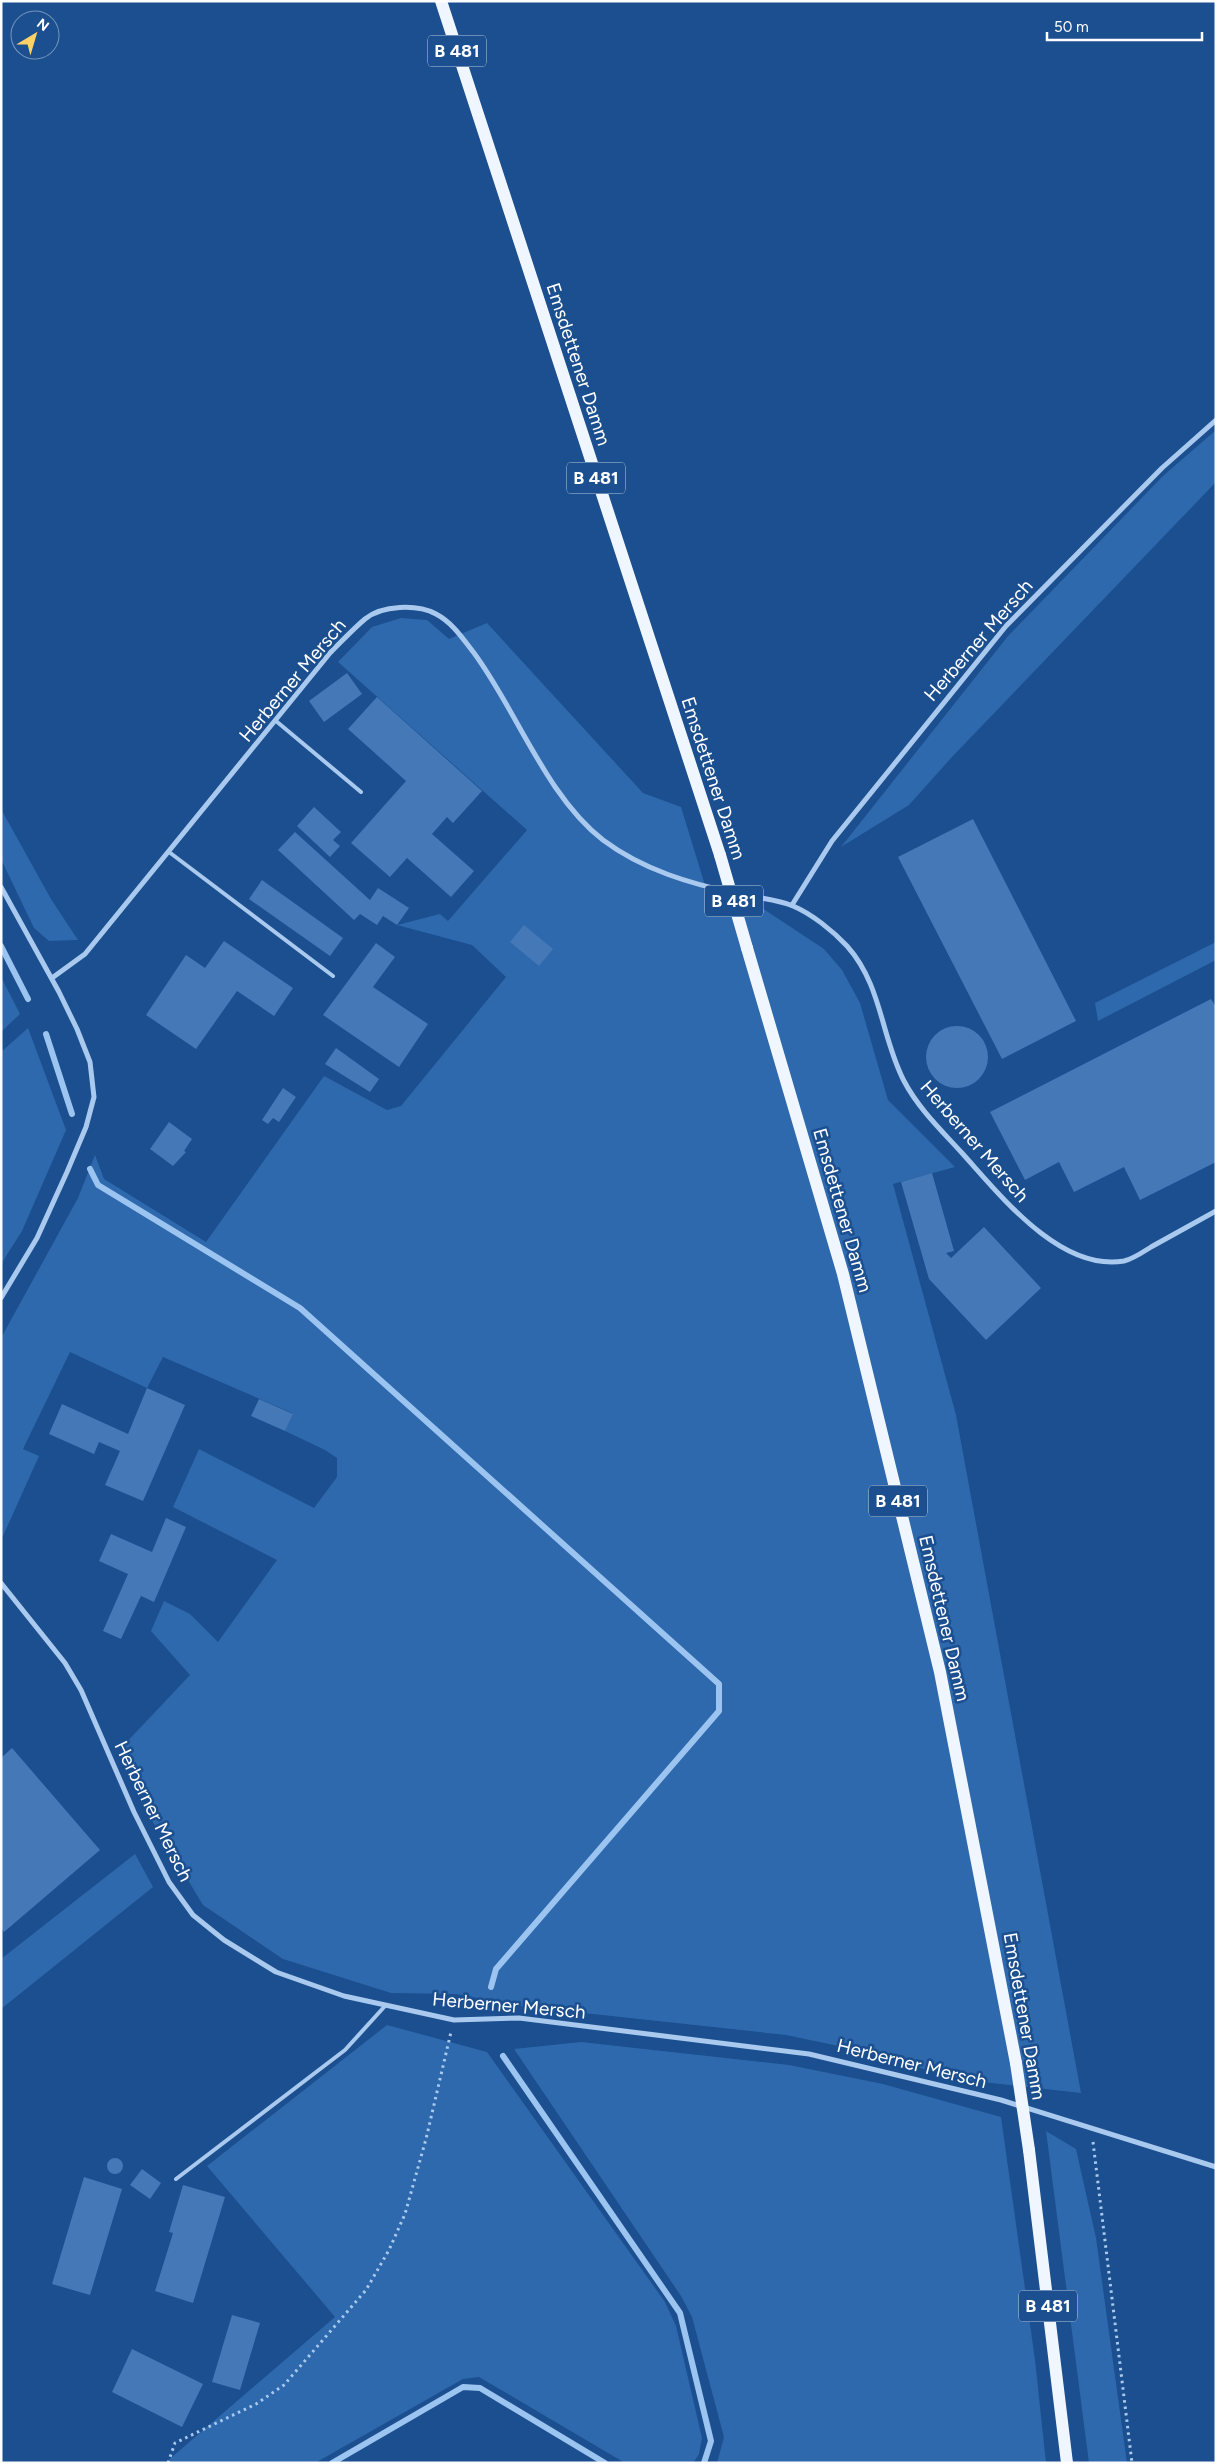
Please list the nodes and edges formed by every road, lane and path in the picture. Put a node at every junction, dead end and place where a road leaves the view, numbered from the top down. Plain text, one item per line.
1 (441, 1) edge
2 (1216, 420) edge
3 (276, 721) junction
4 (361, 792) dead end
5 (169, 852) junction
6 (1, 887) edge
7 (792, 905) junction
8 (333, 976) dead end
9 (52, 978) junction
10 (1216, 1211) edge
11 (1, 1298) edge
12 (1, 1583) edge
13 (385, 2006) junction
14 (454, 2020) junction
15 (1091, 2129) junction
16 (1216, 2167) edge
17 (176, 2178) dead end
18 (168, 2463) edge
19 (1067, 2463) edge
20 (1132, 2463) edge

1 - 19 main road, Emsdettener Damm / B 481, bridge
2 - 7 street, Herberner Mersch
3 - 4 lane
3 - 5 street, Herberner Mersch
3 - 7 street, Herberner Mersch
5 - 8 lane
5 - 9 street, Herberner Mersch
6 - 9 street
7 - 10 street, Herberner Mersch
9 - 11 street
12 - 13 street, Herberner Mersch
13 - 14 street, Herberner Mersch
13 - 17 lane
14 - 15 street, Herberner Mersch
14 - 18 path
15 - 16 street, Herberner Mersch
15 - 20 path

